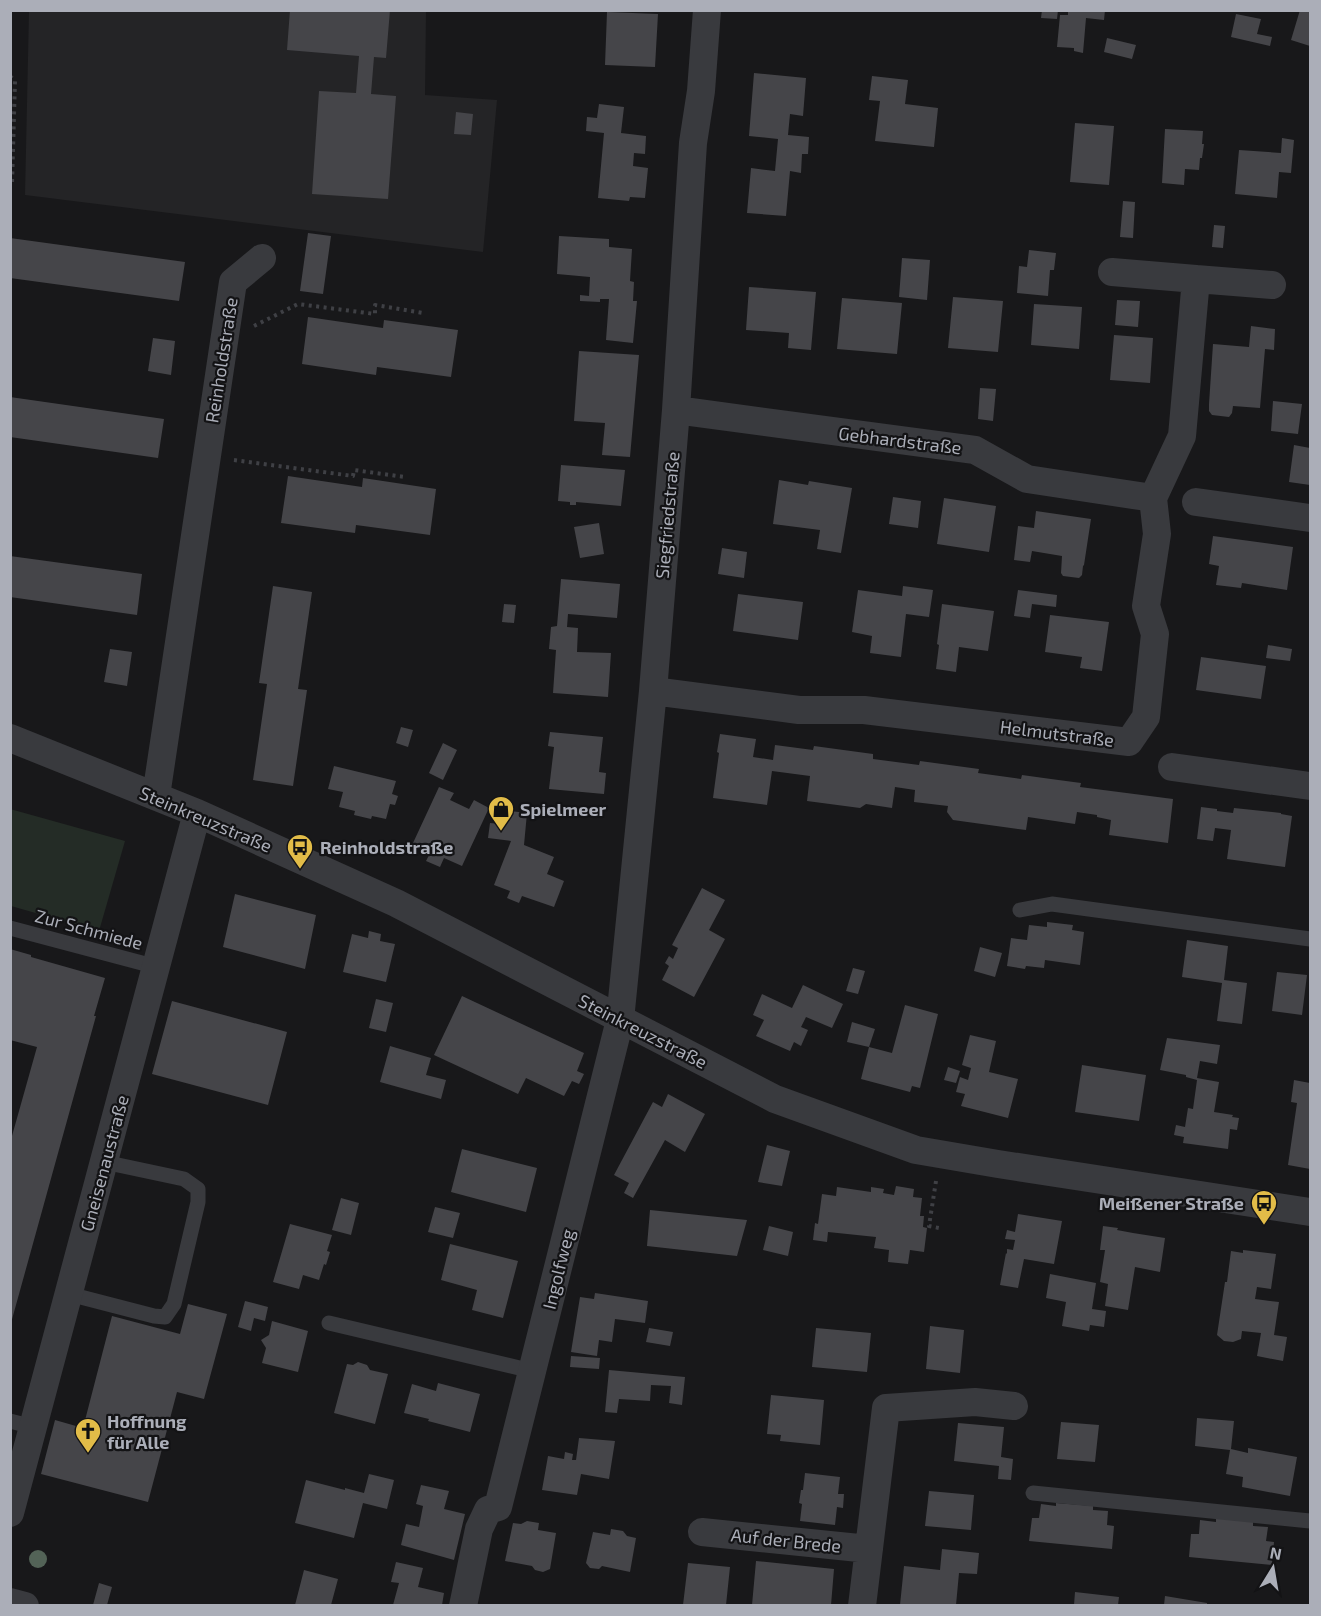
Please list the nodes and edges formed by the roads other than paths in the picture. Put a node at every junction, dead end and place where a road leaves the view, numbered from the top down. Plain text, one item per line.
1 (707, 10) edge
2 (262, 258) dead end
3 (1112, 272) dead end
4 (1196, 279) junction
5 (1272, 285) dead end
6 (675, 411) junction
7 (1153, 498) junction
8 (1196, 502) dead end
9 (1311, 518) edge
10 (653, 692) junction
11 (10, 738) edge
12 (1172, 767) dead end
13 (1311, 786) edge
14 (156, 796) junction
15 (197, 813) junction
16 (1020, 910) dead end
17 (10, 928) edge
18 (1311, 939) edge
19 (157, 967) junction
20 (620, 1020) junction
21 (104, 1162) junction
22 (1311, 1212) edge
23 (69, 1294) junction
24 (329, 1323) dead end
25 (532, 1371) junction
26 (1014, 1406) dead end
27 (22, 1424) edge
28 (1033, 1493) dead end
29 (10, 1513) edge
30 (1311, 1521) edge
31 (702, 1532) dead end
32 (869, 1549) junction
33 (10, 1602) edge
34 (25, 1605) edge
35 (463, 1605) edge
36 (862, 1605) edge

1 - 6 street, Siegfriedstraße
2 - 14 street, Reinholdstraße
3 - 4 street
4 - 5 street
4 - 7 street, Helmutstraße
6 - 7 street, Gebhardstraße
6 - 10 street, Siegfriedstraße
7 - 10 street, Helmutstraße
8 - 9 street
10 - 20 street, Siegfriedstraße
11 - 14 street, Steinkreuzstraße
12 - 13 street
14 - 15 street, Steinkreuzstraße
15 - 19 street, Gneisenaustraße
15 - 20 street, Steinkreuzstraße
16 - 18 lane
17 - 19 lane, Zur Schmiede
19 - 21 street, Gneisenaustraße
20 - 22 street, Steinkreuzstraße
20 - 25 street, Ingolfweg
21 - 23 street, Gneisenaustraße
21 - 23 lane
23 - 27 street, Gneisenaustraße
24 - 25 lane
25 - 35 street, Ingolfweg
26 - 32 street
27 - 29 street, Gneisenaustraße
28 - 30 lane
31 - 32 street, Auf der Brede
32 - 36 street
33 - 34 street

